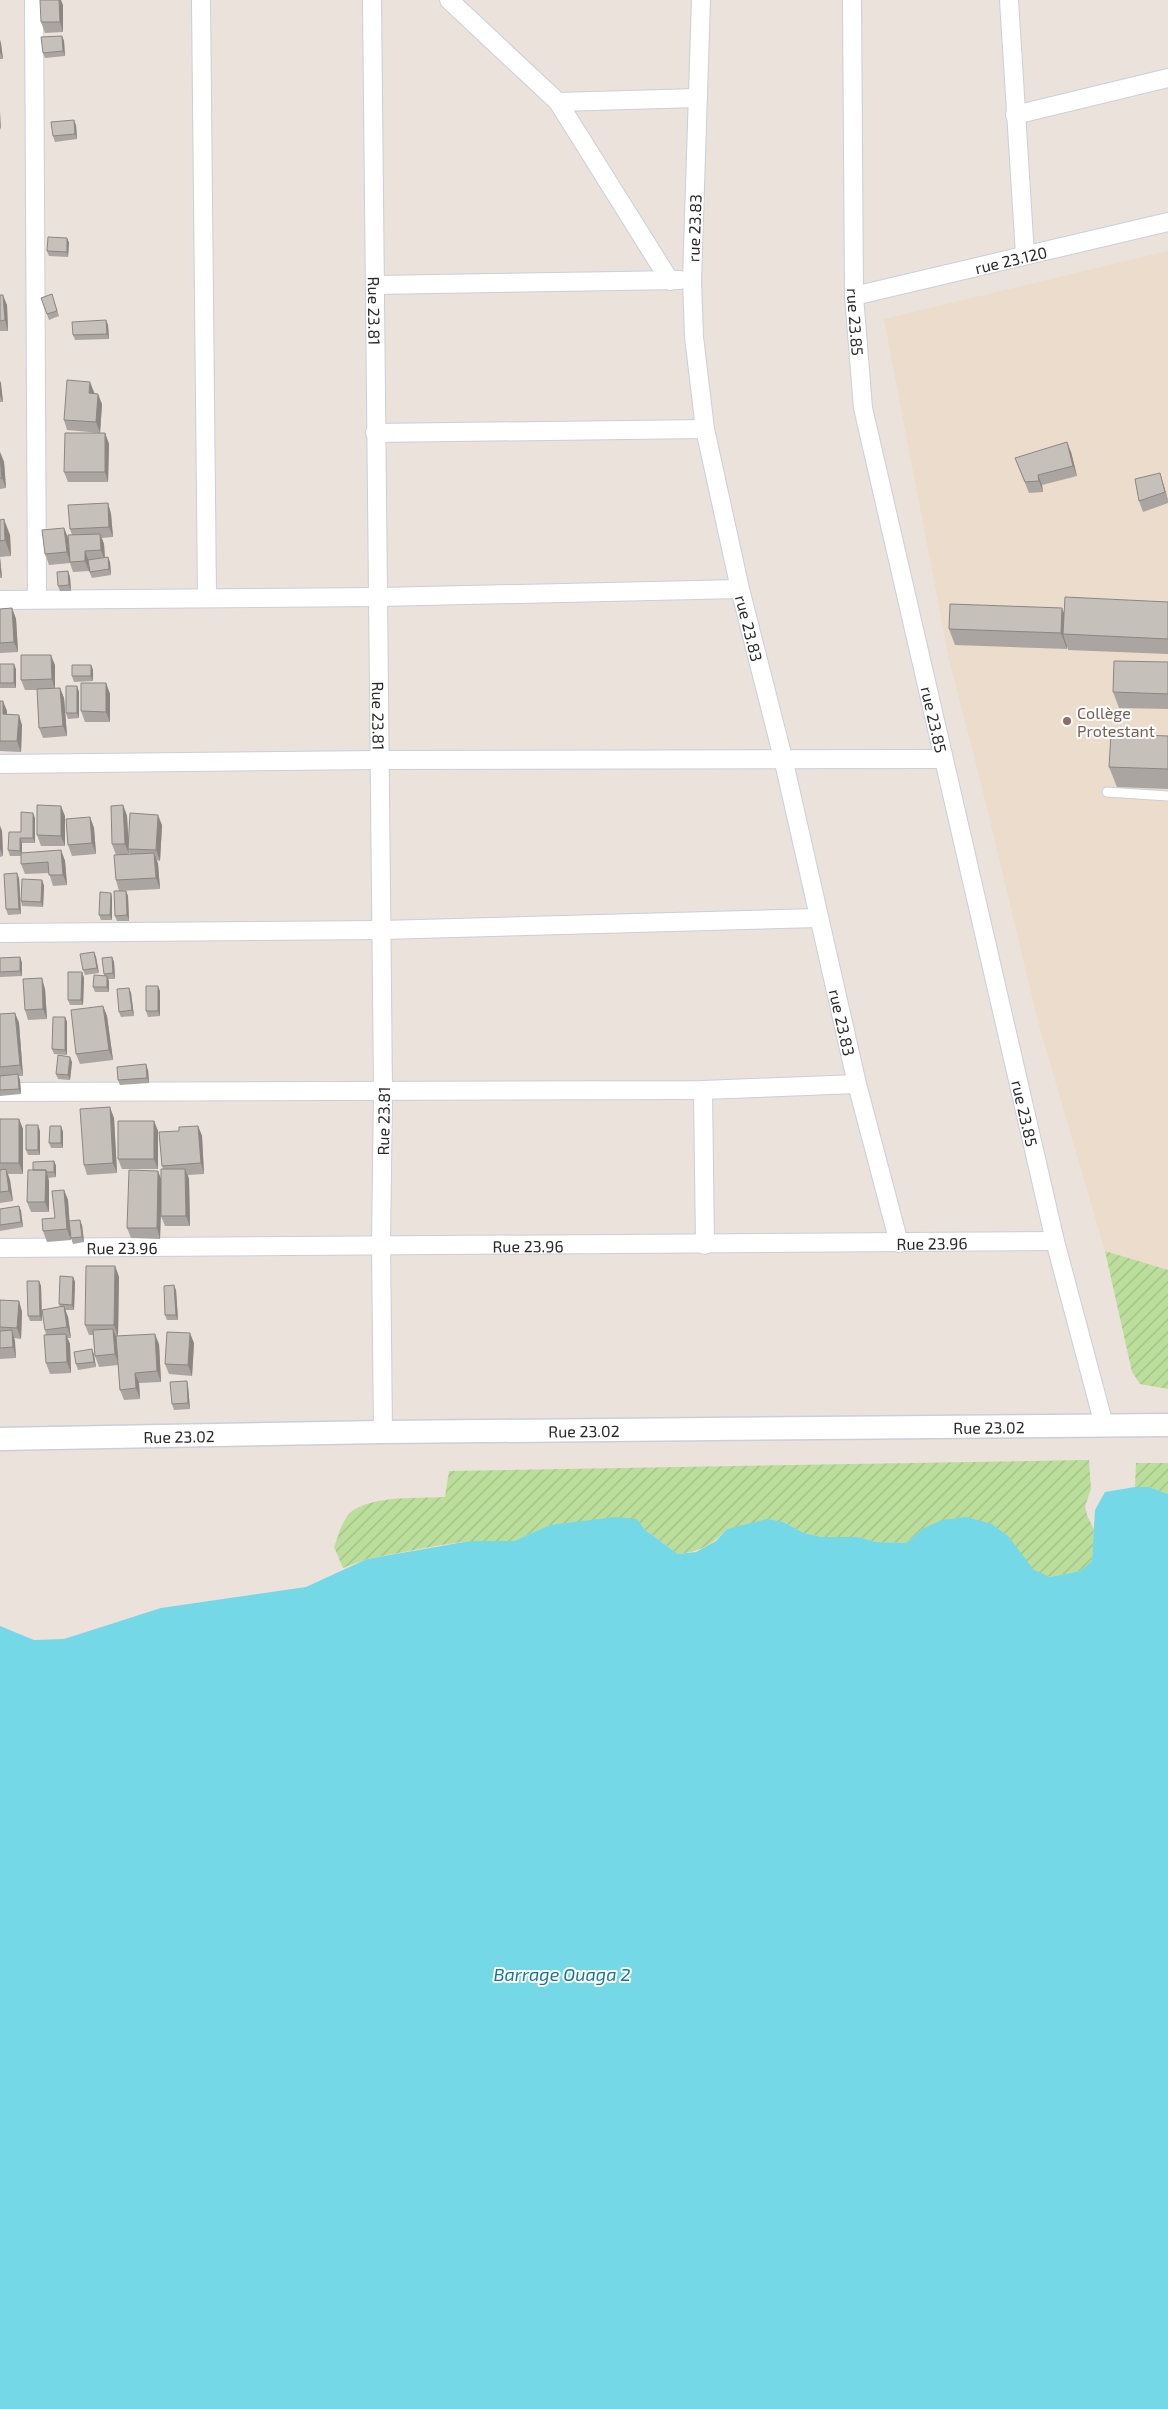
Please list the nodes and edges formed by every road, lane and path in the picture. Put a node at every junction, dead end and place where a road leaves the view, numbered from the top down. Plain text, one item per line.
1 (34, 0) edge
2 (201, 0) edge
3 (372, 0) edge
4 (449, 0) edge
5 (701, 0) edge
6 (852, 0) edge
7 (1009, 0) edge
8 (1168, 78) edge
9 (698, 98) junction
10 (558, 102) junction
11 (1015, 115) junction
12 (1168, 222) edge
13 (1025, 255) junction
14 (692, 280) junction
15 (670, 281) junction
16 (375, 285) junction
17 (854, 296) junction
18 (705, 428) junction
19 (375, 433) junction
20 (740, 589) junction
21 (207, 597) junction
22 (379, 597) junction
23 (37, 599) junction
24 (0, 600) edge
25 (783, 758) junction
26 (943, 759) junction
27 (380, 760) junction
28 (0, 764) edge
29 (1107, 792) dead end
30 (1168, 796) edge
31 (819, 918) junction
32 (382, 930) junction
33 (0, 933) edge
34 (857, 1084) junction
35 (383, 1090) junction
36 (703, 1090) junction
37 (0, 1092) edge
38 (1055, 1240) junction
39 (899, 1243) junction
40 (381, 1244) junction
41 (705, 1245) junction
42 (0, 1248) edge
43 (1104, 1425) junction
44 (1168, 1425) edge
45 (383, 1432) junction
46 (0, 1439) edge

1 - 23 street
2 - 21 street
3 - 16 street, Rue 23.81
4 - 10 street
5 - 9 street, rue 23.83
6 - 17 street, rue 23.85
7 - 11 street
8 - 11 street
9 - 10 street
9 - 14 street, rue 23.83
10 - 15 street
11 - 13 street
12 - 13 street, rue 23.120
13 - 17 street, rue 23.120
14 - 15 street
14 - 18 street, rue 23.83
15 - 16 street
16 - 19 street, Rue 23.81
17 - 26 street, rue 23.85
18 - 19 street
18 - 20 street, rue 23.83
19 - 22 street, Rue 23.81
20 - 22 street
20 - 25 street, rue 23.83
21 - 22 street
21 - 23 street
22 - 27 street, Rue 23.81
23 - 24 street
25 - 26 street
25 - 27 street
25 - 31 street, rue 23.83
26 - 38 street, rue 23.85
27 - 28 street
27 - 32 street, Rue 23.81
29 - 30 lane
31 - 32 street
31 - 34 street, rue 23.83
32 - 33 street
32 - 35 street, Rue 23.81
34 - 36 street
34 - 39 street, rue 23.83
35 - 36 street
35 - 37 street
35 - 40 street, Rue 23.81
36 - 41 street
38 - 39 street, Rue 23.96
38 - 43 street, rue 23.85
39 - 41 street, Rue 23.96
40 - 41 street, Rue 23.96
40 - 42 street, Rue 23.96
40 - 45 street, Rue 23.81
43 - 44 street, Rue 23.02
43 - 45 street, Rue 23.02
45 - 46 street, Rue 23.02

